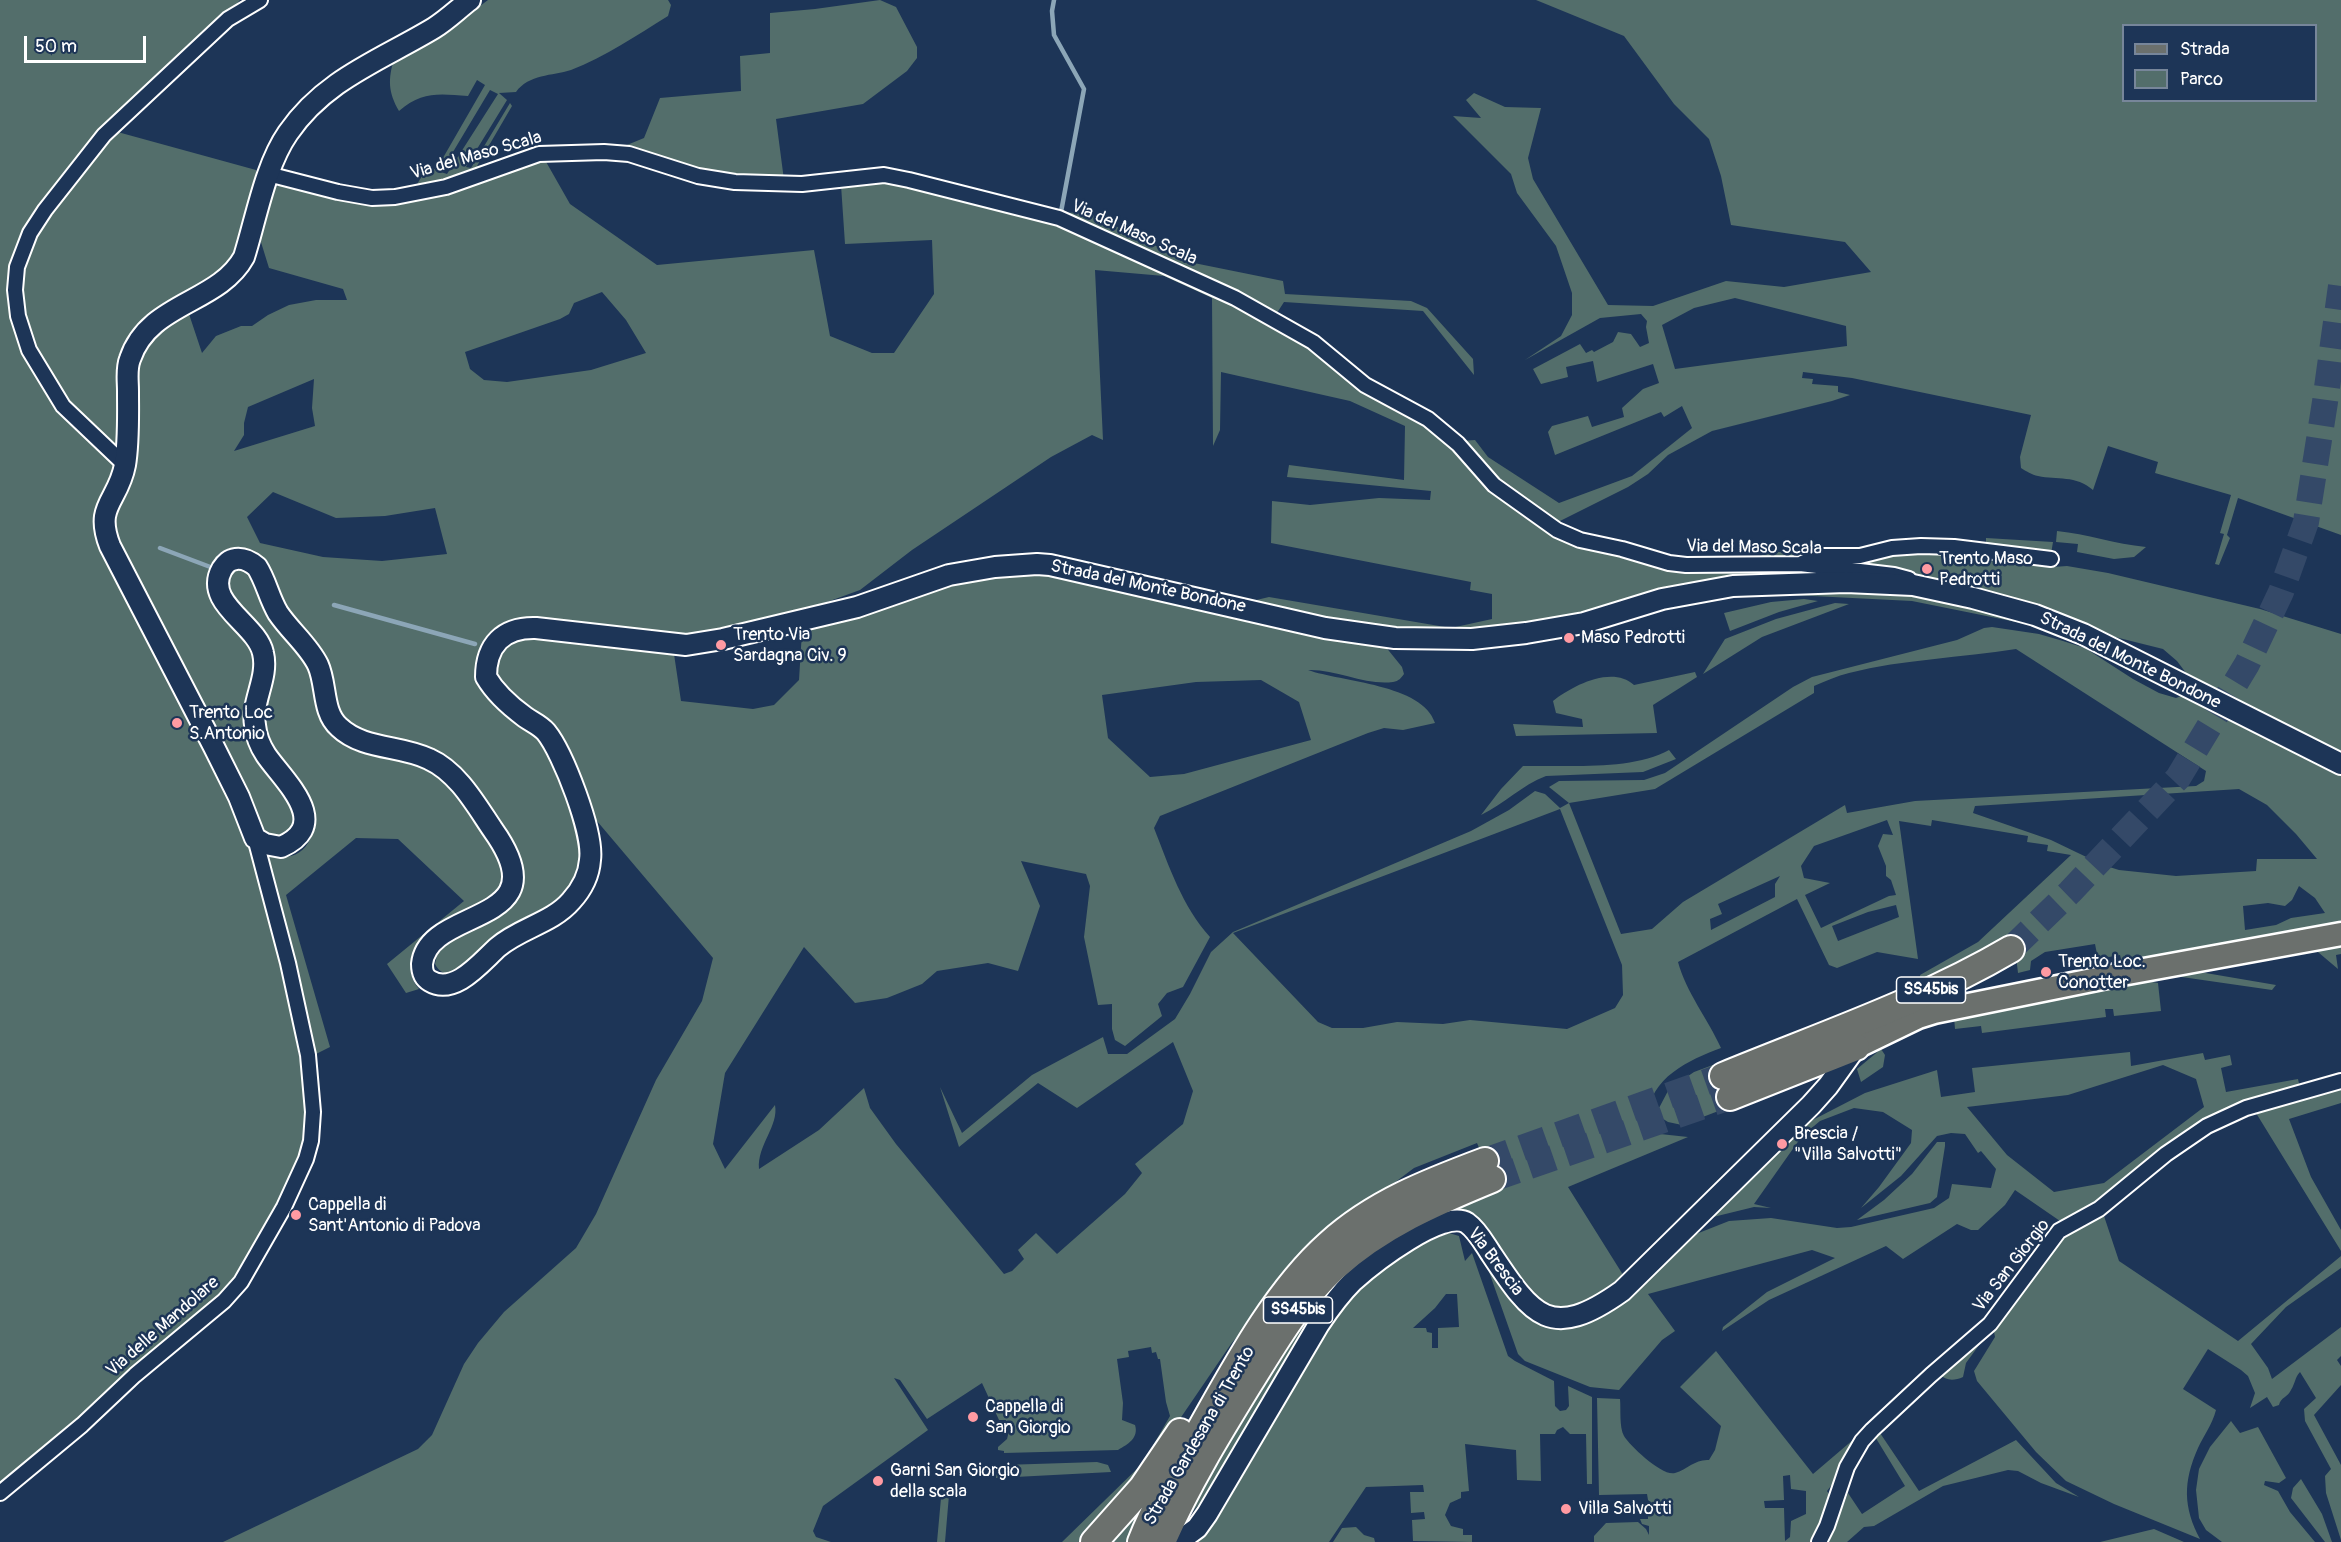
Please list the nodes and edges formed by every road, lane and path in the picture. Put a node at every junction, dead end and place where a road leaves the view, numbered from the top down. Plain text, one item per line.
1 (260, 0) edge
2 (470, 0) edge
3 (268, 174) junction
4 (125, 465) junction
5 (2051, 559) dead end
6 (1800, 564) junction
7 (1913, 585) junction
8 (2341, 764) edge
9 (255, 838) junction
10 (2341, 934) edge
11 (2011, 949) tunnel mouth
12 (1856, 1047) junction
13 (2341, 1081) edge
14 (1277, 1303) junction
15 (0, 1493) edge
16 (1166, 1508) junction
17 (1094, 1542) edge
18 (1141, 1542) edge
19 (1162, 1542) edge
20 (1178, 1542) edge
21 (1819, 1542) edge

1 - 4 street
2 - 3 street
3 - 4 street
3 - 6 street, Via del Maso Scala
4 - 9 street
5 - 6 street
6 - 7 street, Via del Maso Scala
7 - 8 street, Strada del Monte Bondone
7 - 9 street, Strada del Monte Bondone
9 - 15 street, Via delle Mandolare
10 - 12 main road, SS45bis
11 - 12 highway, SS45bis
12 - 20 street, Via Brescia
13 - 21 street, Via San Giorgio
14 - 16 highway, Strada Gardesana di Trento / SS45bis
14 - 16 highway, Strada Gardesana di Trento / SS45bis
14 - 17 highway
16 - 18 highway, Strada Gardesana di Trento / SS45bis
16 - 19 highway, Strada Gardesana di Trento / SS45bis

